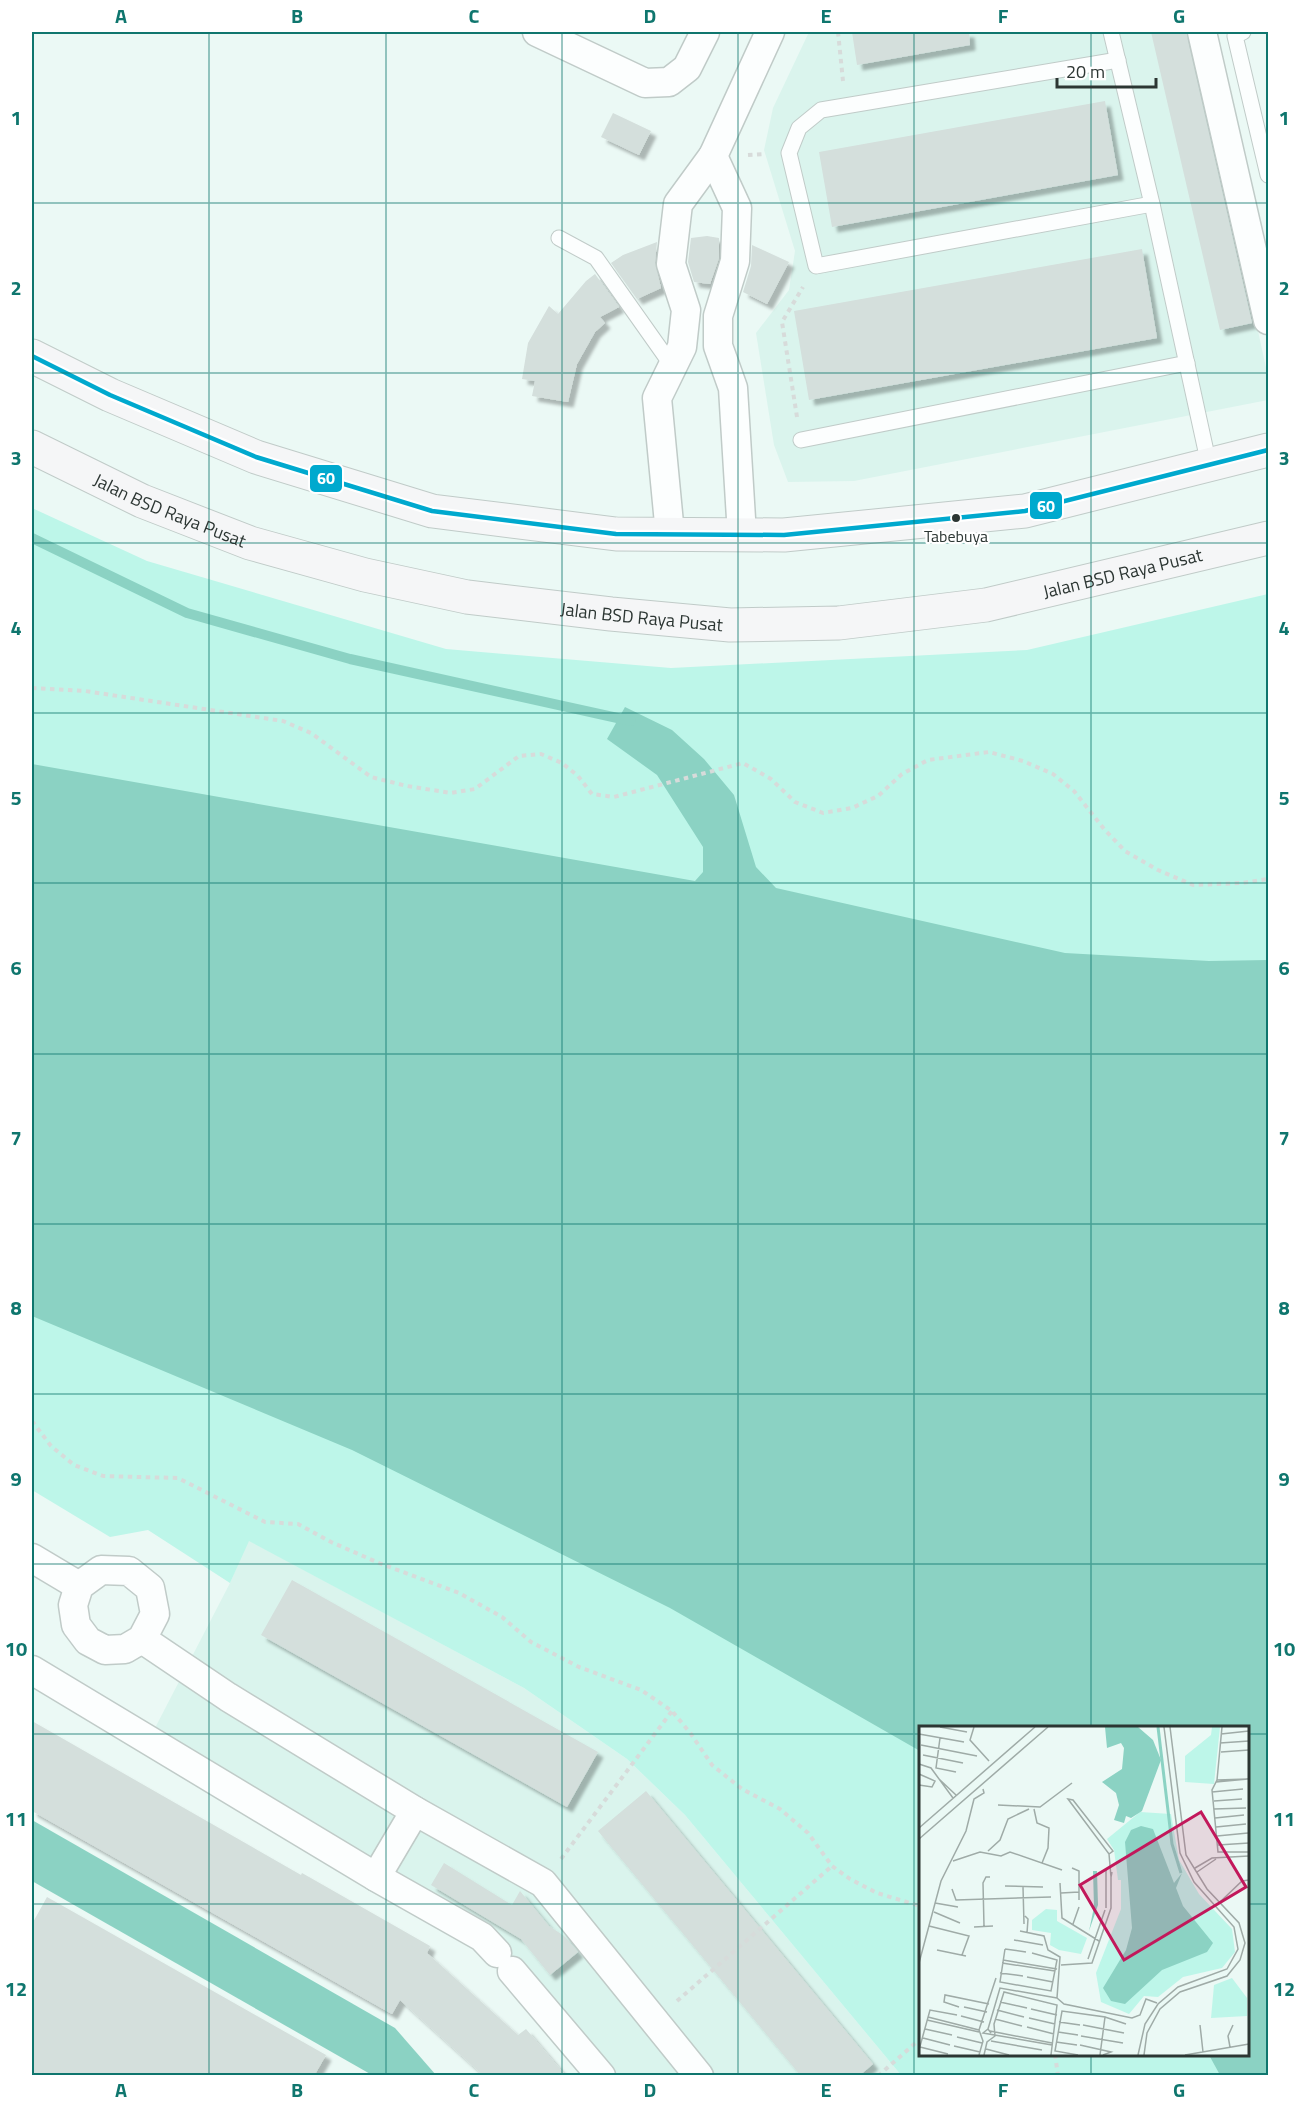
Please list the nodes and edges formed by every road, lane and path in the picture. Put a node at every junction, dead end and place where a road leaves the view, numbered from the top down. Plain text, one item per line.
1 (705, 32) edge
2 (771, 32) edge
3 (838, 32) edge
4 (1111, 32) edge
5 (1202, 32) edge
6 (1243, 32) edge
7 (548, 34) edge
8 (1118, 60) junction
9 (845, 106) junction
10 (789, 153) junction
11 (713, 156) junction
12 (1269, 175) edge
13 (1152, 204) junction
14 (558, 238) dead end
15 (816, 266) junction
16 (1269, 320) edge
17 (718, 346) junction
18 (32, 356) edge
19 (678, 357) junction
20 (1186, 363) junction
21 (801, 440) joint
22 (32, 447) edge
23 (1269, 450) edge
24 (1209, 465) junction
25 (670, 534) junction
26 (742, 535) junction
27 (1269, 538) edge
28 (32, 688) edge
29 (1269, 879) edge
30 (32, 1421) edge
31 (32, 1558) edge
32 (79, 1586) junction
33 (142, 1639) junction
34 (32, 1670) edge
35 (672, 1711) junction
36 (415, 1811) junction
37 (832, 1866) junction
38 (376, 1877) junction
39 (543, 1883) junction
40 (919, 1905) edge
41 (655, 2020) junction
42 (919, 2041) edge
43 (1055, 2056) edge
44 (601, 2076) edge
45 (699, 2076) edge
46 (878, 2076) edge
47 (1058, 2076) edge

1 - 7 street
2 - 11 street
3 - 9 path
4 - 8 lane
5 - 16 street
6 - 12 lane
8 - 9 lane
8 - 13 lane
9 - 10 lane
10 - 11 path
10 - 15 lane
11 - 17 street
11 - 19 street
13 - 15 lane
13 - 20 lane
14 - 19 lane
15 - 21 path
17 - 19 street
17 - 26 street
18 - 25 main road
19 - 25 street
20 - 21 lane
20 - 24 lane
22 - 27 main road, Jalan BSD Raya Pusat
23 - 24 main road
24 - 26 main road
25 - 26 main road
28 - 29 path
30 - 35 path
31 - 32 street
32 - 33 street
32 - 33 street
33 - 36 street
34 - 38 street
35 - 37 path
35 - 39 path
36 - 38 street
36 - 39 street
37 - 40 path
37 - 41 path
38 - 44 street
39 - 41 street
41 - 45 street
42 - 46 path
43 - 47 path

